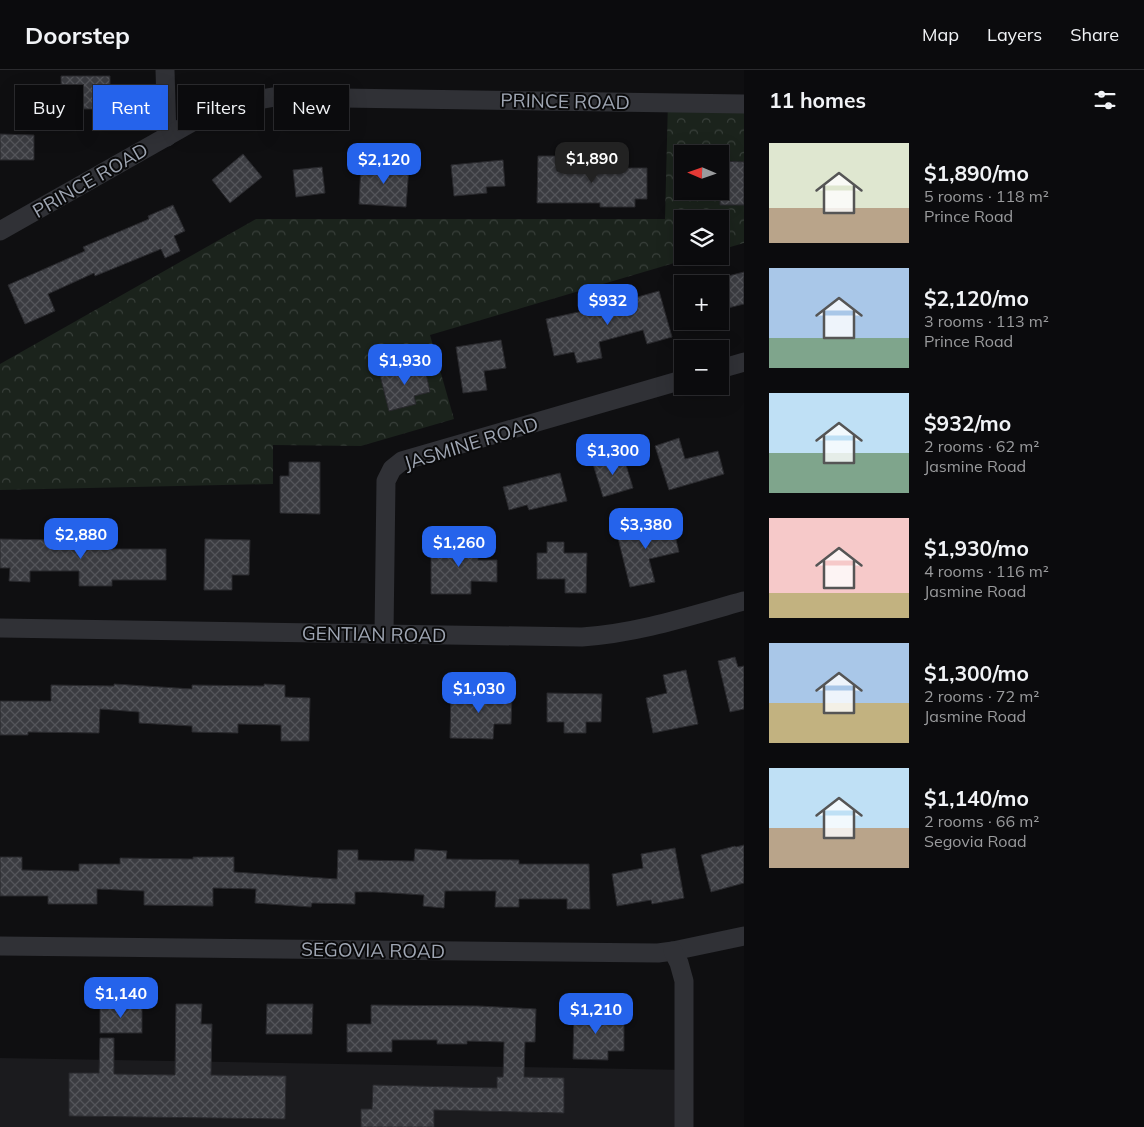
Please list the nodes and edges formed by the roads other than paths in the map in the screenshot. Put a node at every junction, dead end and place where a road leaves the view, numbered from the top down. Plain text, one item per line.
1 (165, 70) edge
2 (744, 104) edge
3 (167, 136) junction
4 (0, 231) edge
5 (744, 362) edge
6 (729, 366) edge
7 (674, 382) edge
8 (744, 601) edge
9 (0, 628) edge
10 (384, 634) junction
11 (744, 936) edge
12 (0, 946) edge
13 (673, 951) junction
14 (684, 1127) edge

1 - 3 street
2 - 3 street, PRINCE ROAD
3 - 4 street, PRINCE ROAD
5 - 6 street
7 - 10 street, JASMINE ROAD
8 - 10 street, GENTIAN ROAD
9 - 10 street, GENTIAN ROAD
11 - 13 street, SEGOVIA ROAD
12 - 13 street, SEGOVIA ROAD
13 - 14 street

